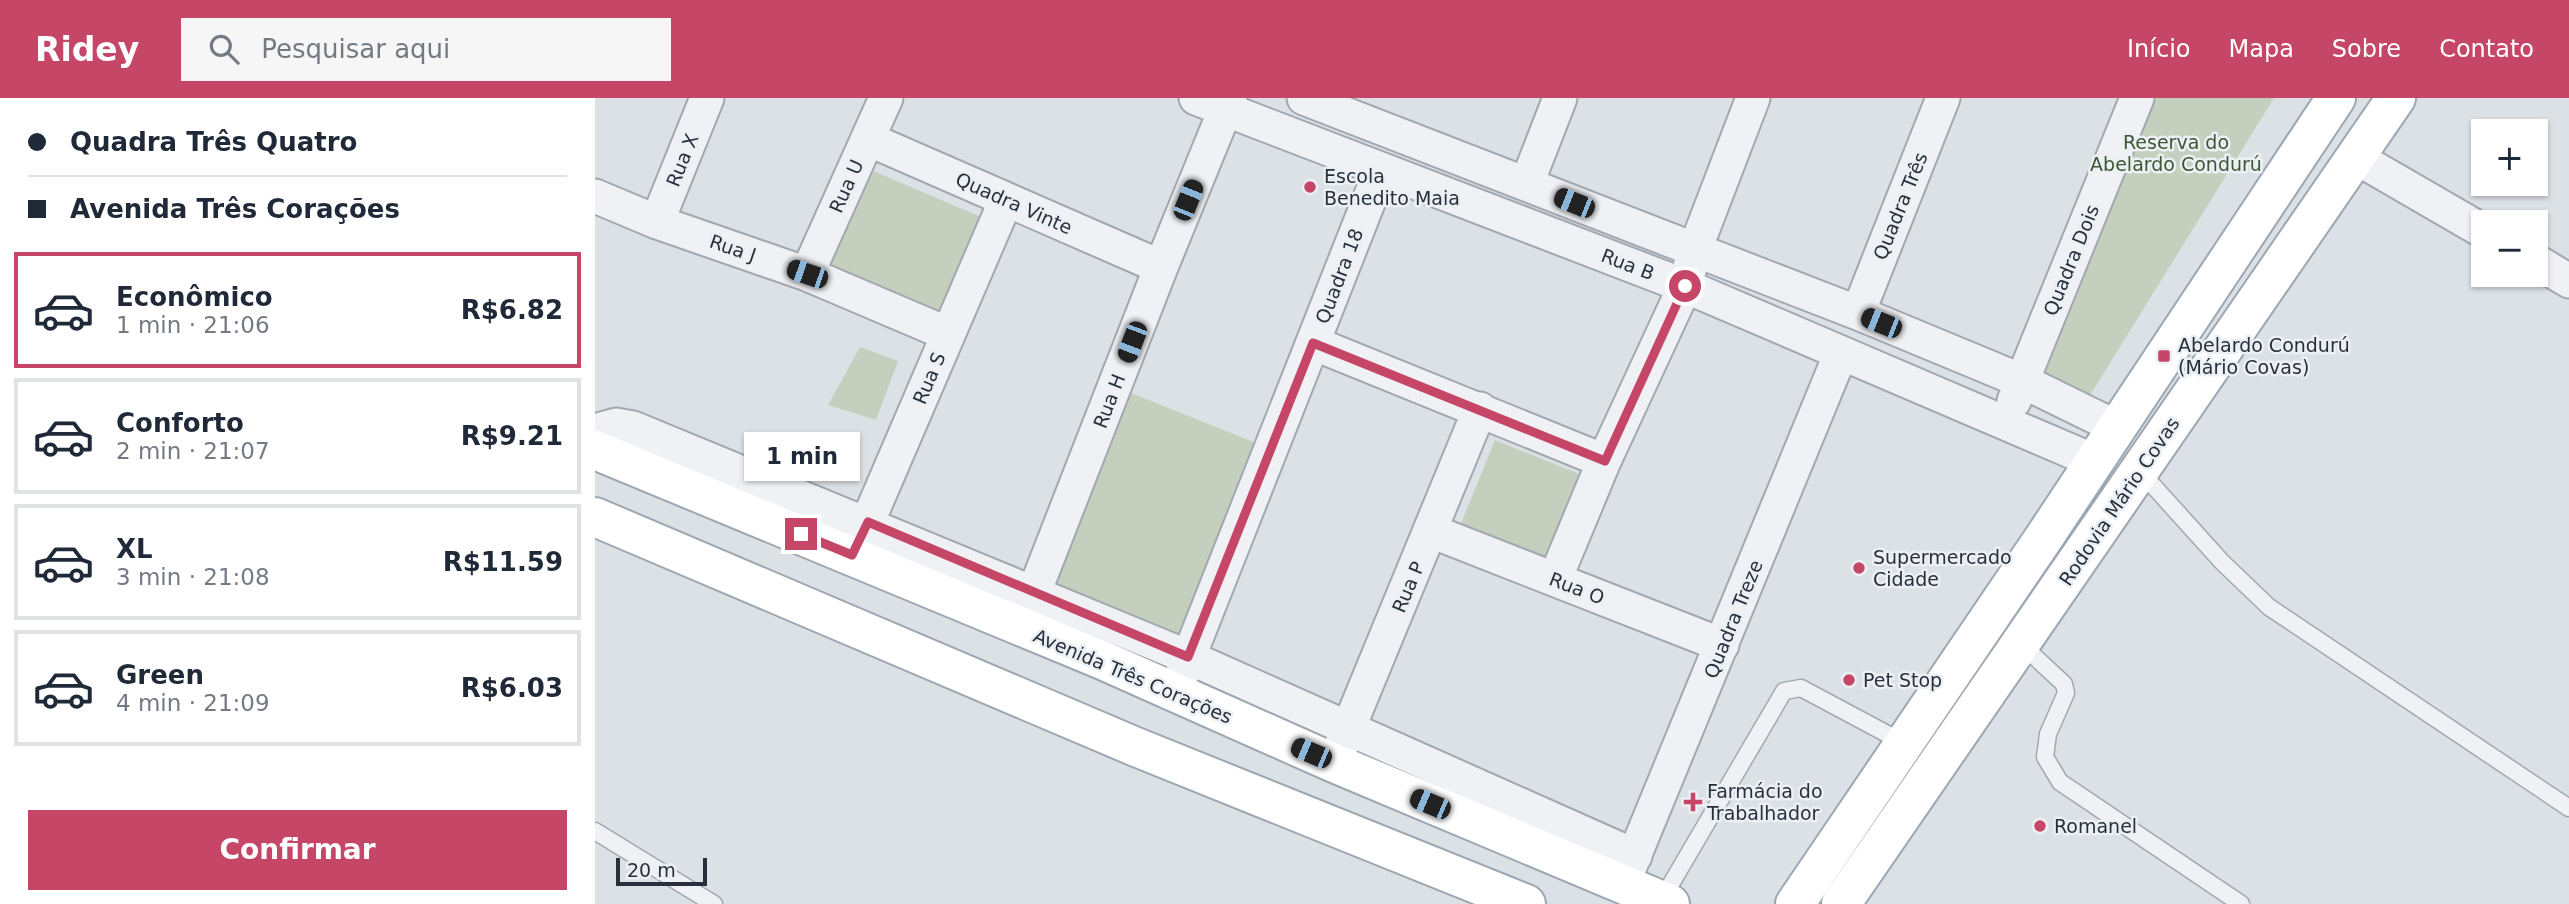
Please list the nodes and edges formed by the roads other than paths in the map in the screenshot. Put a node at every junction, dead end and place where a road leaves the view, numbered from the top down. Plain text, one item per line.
1 (707, 98) edge
2 (885, 98) edge
3 (1304, 98) edge
4 (1560, 98) edge
5 (1753, 98) edge
6 (1943, 98) edge
7 (2137, 98) edge
8 (2336, 98) edge
9 (2396, 98) edge
10 (1217, 102) edge
11 (867, 139) junction
12 (2357, 158) junction
13 (1381, 170) junction
14 (1527, 183) junction
15 (595, 196) edge
16 (1006, 200) junction
17 (657, 222) junction
18 (2471, 224) edge
19 (1694, 252) junction
20 (1161, 267) junction
21 (2548, 268) edge
22 (807, 274) junction
23 (2569, 281) edge
24 (1685, 286) junction
25 (1858, 313) junction
26 (948, 334) junction
27 (1313, 343) junction
28 (1841, 353) junction
29 (2022, 381) junction
30 (1480, 409) junction
31 (2004, 423) junction
32 (2116, 427) junction
33 (595, 431) edge
34 (595, 450) edge
35 (1605, 461) junction
36 (2094, 461) junction
37 (2138, 470) junction
38 (595, 517) edge
39 (1431, 531) junction
40 (860, 539) junction
41 (1555, 579) junction
42 (1035, 592) junction
43 (1021, 628) junction
44 (2021, 644) junction
45 (1722, 645) junction
46 (1188, 657) junction
47 (1174, 694) junction
48 (1904, 743) junction
49 (1341, 747) junction
50 (2569, 808) edge
51 (595, 831) edge
52 (1628, 871) junction
53 (1665, 902) edge
54 (714, 904) edge
55 (1526, 904) edge
56 (1795, 904) edge
57 (1841, 904) edge
58 (2241, 904) edge

1 - 17 street, Rua X
2 - 11 street, Rua U
3 - 14 street, Rua B
4 - 14 street
5 - 19 street
6 - 25 street, Quadra Três
7 - 29 street, Quadra Dois
8 - 32 main road
9 - 12 main road, Rodovia Mário Covas
10 - 13 street, Rua B
10 - 20 street, Rua H
11 - 16 street, Quadra Vinte
11 - 22 street, Rua U
12 - 18 street
12 - 37 main road, Rodovia Mário Covas
13 - 24 street, Rua B
13 - 27 street, Quadra 18
14 - 19 street, Rua B
15 - 17 street, Rua J
16 - 20 street, Quadra Vinte
16 - 26 street, Rua S
17 - 22 street, Rua J
19 - 24 street
19 - 25 street, Rua B
20 - 42 street, Rua H
21 - 23 street
22 - 26 street, Rua J
24 - 28 street, Rua B
24 - 35 street
25 - 29 street, Rua B
26 - 40 street, Rua S
27 - 30 street
27 - 46 street, Quadra 18
28 - 31 street, Rua B
28 - 45 street, Quadra Treze
29 - 31 street, Quadra Dois
29 - 32 street, Rua B
30 - 35 street
30 - 39 street, Rua P
31 - 36 street, Rua B
32 - 36 main road
33 - 40 street
34 - 40 main road, Avenida Três Corações
35 - 41 street
36 - 48 main road
37 - 44 main road, Rodovia Mário Covas
37 - 50 lane
38 - 55 main road
39 - 41 street, Rua O
39 - 49 street, Rua P
40 - 42 street
40 - 43 main road, Avenida Três Corações
41 - 45 street, Rua O
42 - 43 street, Rua H
42 - 46 street
43 - 47 main road, Avenida Três Corações
44 - 57 main road, Rodovia Mário Covas
44 - 58 lane
45 - 52 street, Quadra Treze
46 - 47 street, Quadra 18
46 - 49 street
47 - 49 main road, Avenida Três Corações
48 - 53 lane
48 - 56 main road
49 - 52 main road, Avenida Três Corações
51 - 54 lane
52 - 53 main road, Avenida Três Corações

